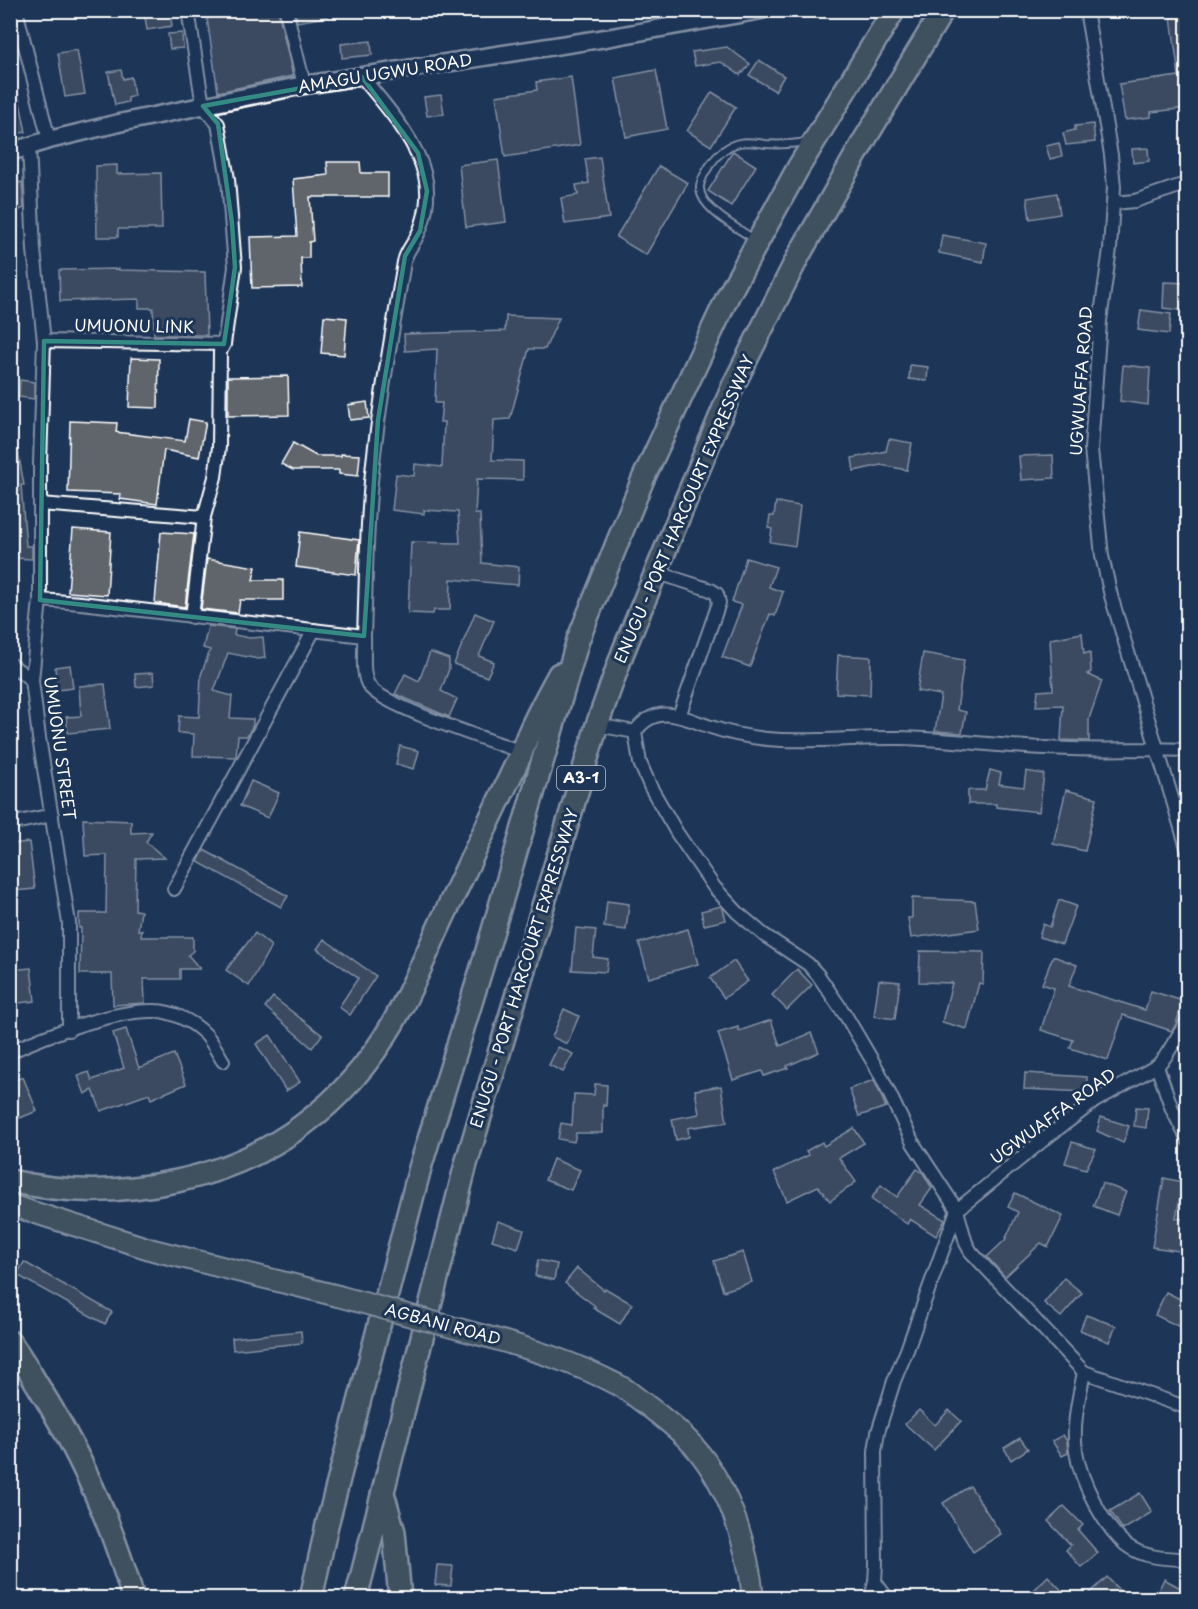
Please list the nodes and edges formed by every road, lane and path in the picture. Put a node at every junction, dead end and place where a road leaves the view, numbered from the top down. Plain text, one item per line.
1 (16, 10) edge
2 (188, 10) edge
3 (286, 10) edge
4 (762, 10) edge
5 (894, 10) edge
6 (943, 10) edge
7 (1086, 10) edge
8 (674, 18) edge
9 (362, 77) junction
10 (304, 85) junction
11 (203, 106) junction
12 (49, 140) junction
13 (815, 141) junction
14 (29, 146) junction
15 (10, 152) edge
16 (1188, 183) edge
17 (1114, 203) junction
18 (757, 242) junction
19 (44, 340) junction
20 (224, 344) junction
21 (40, 504) junction
22 (204, 517) junction
23 (655, 572) junction
24 (40, 600) junction
25 (192, 617) junction
26 (314, 630) junction
27 (364, 636) junction
28 (578, 640) junction
29 (10, 664) edge
30 (32, 680) junction
31 (679, 716) junction
32 (597, 725) junction
33 (635, 732) junction
34 (1156, 750) junction
35 (1188, 750) edge
36 (522, 752) junction
37 (52, 815) junction
38 (10, 824) edge
39 (1188, 851) edge
40 (174, 889) dead end
41 (1188, 1020) edge
42 (69, 1030) junction
43 (10, 1052) edge
44 (223, 1061) dead end
45 (1156, 1066) junction
46 (1188, 1140) edge
47 (10, 1180) edge
48 (10, 1205) edge
49 (957, 1210) junction
50 (10, 1342) edge
51 (1084, 1372) junction
52 (1188, 1408) edge
53 (382, 1492) junction
54 (1188, 1559) edge
55 (876, 1582) junction
56 (133, 1599) edge
57 (311, 1599) edge
58 (356, 1599) edge
59 (400, 1599) edge
60 (753, 1599) edge
61 (871, 1599) edge
62 (887, 1599) edge

1 - 12 street
2 - 11 street
3 - 10 street
4 - 8 street, AMAGU UGWU ROAD
5 - 13 highway, A3-1
6 - 23 highway, ENUGU - PORT HARCOURT EXPRESSWAY / A3-1
7 - 17 street, UGWUAFFA ROAD
8 - 9 street, AMAGU UGWU ROAD
9 - 10 street, AMAGU UGWU ROAD
9 - 27 street
10 - 11 street, AMAGU UGWU ROAD
11 - 12 street, AMAGU UGWU ROAD
11 - 20 street
12 - 14 street, AMAGU UGWU ROAD
13 - 18 highway, A3-1
13 - 18 lane
14 - 15 street, AMAGU UGWU ROAD
14 - 19 street, UMUONU STREET
16 - 17 street
17 - 34 street, UGWUAFFA ROAD
18 - 28 highway, A3-1
19 - 20 street, UMUONU LINK
19 - 21 street, UMUONU STREET
20 - 22 street
21 - 22 street
21 - 24 street, UMUONU STREET
22 - 25 street
23 - 31 street
23 - 32 highway, ENUGU - PORT HARCOURT EXPRESSWAY / A3-1
24 - 25 street
24 - 30 street, UMUONU STREET
25 - 26 street
26 - 27 street
26 - 40 street
27 - 36 street
28 - 36 highway
28 - 57 highway, A3-1
29 - 30 street
30 - 37 street, UMUONU STREET
31 - 33 street
31 - 34 street
32 - 33 street
32 - 53 highway, ENUGU - PORT HARCOURT EXPRESSWAY / A3-1
33 - 49 street
34 - 35 street
34 - 39 street, UGWUAFFA ROAD
36 - 47 highway
37 - 38 street
37 - 42 street, UMUONU STREET
41 - 45 street, UGWUAFFA ROAD
42 - 43 street
42 - 44 street
45 - 46 street
45 - 49 street, UGWUAFFA ROAD
48 - 60 main road, AGBANI ROAD, bridge
49 - 51 street
49 - 55 street
50 - 56 highway
51 - 52 street
51 - 54 street
53 - 58 highway, ENUGU - PORT HARCOURT EXPRESSWAY / A3-1
53 - 59 highway
55 - 61 street
55 - 62 street

